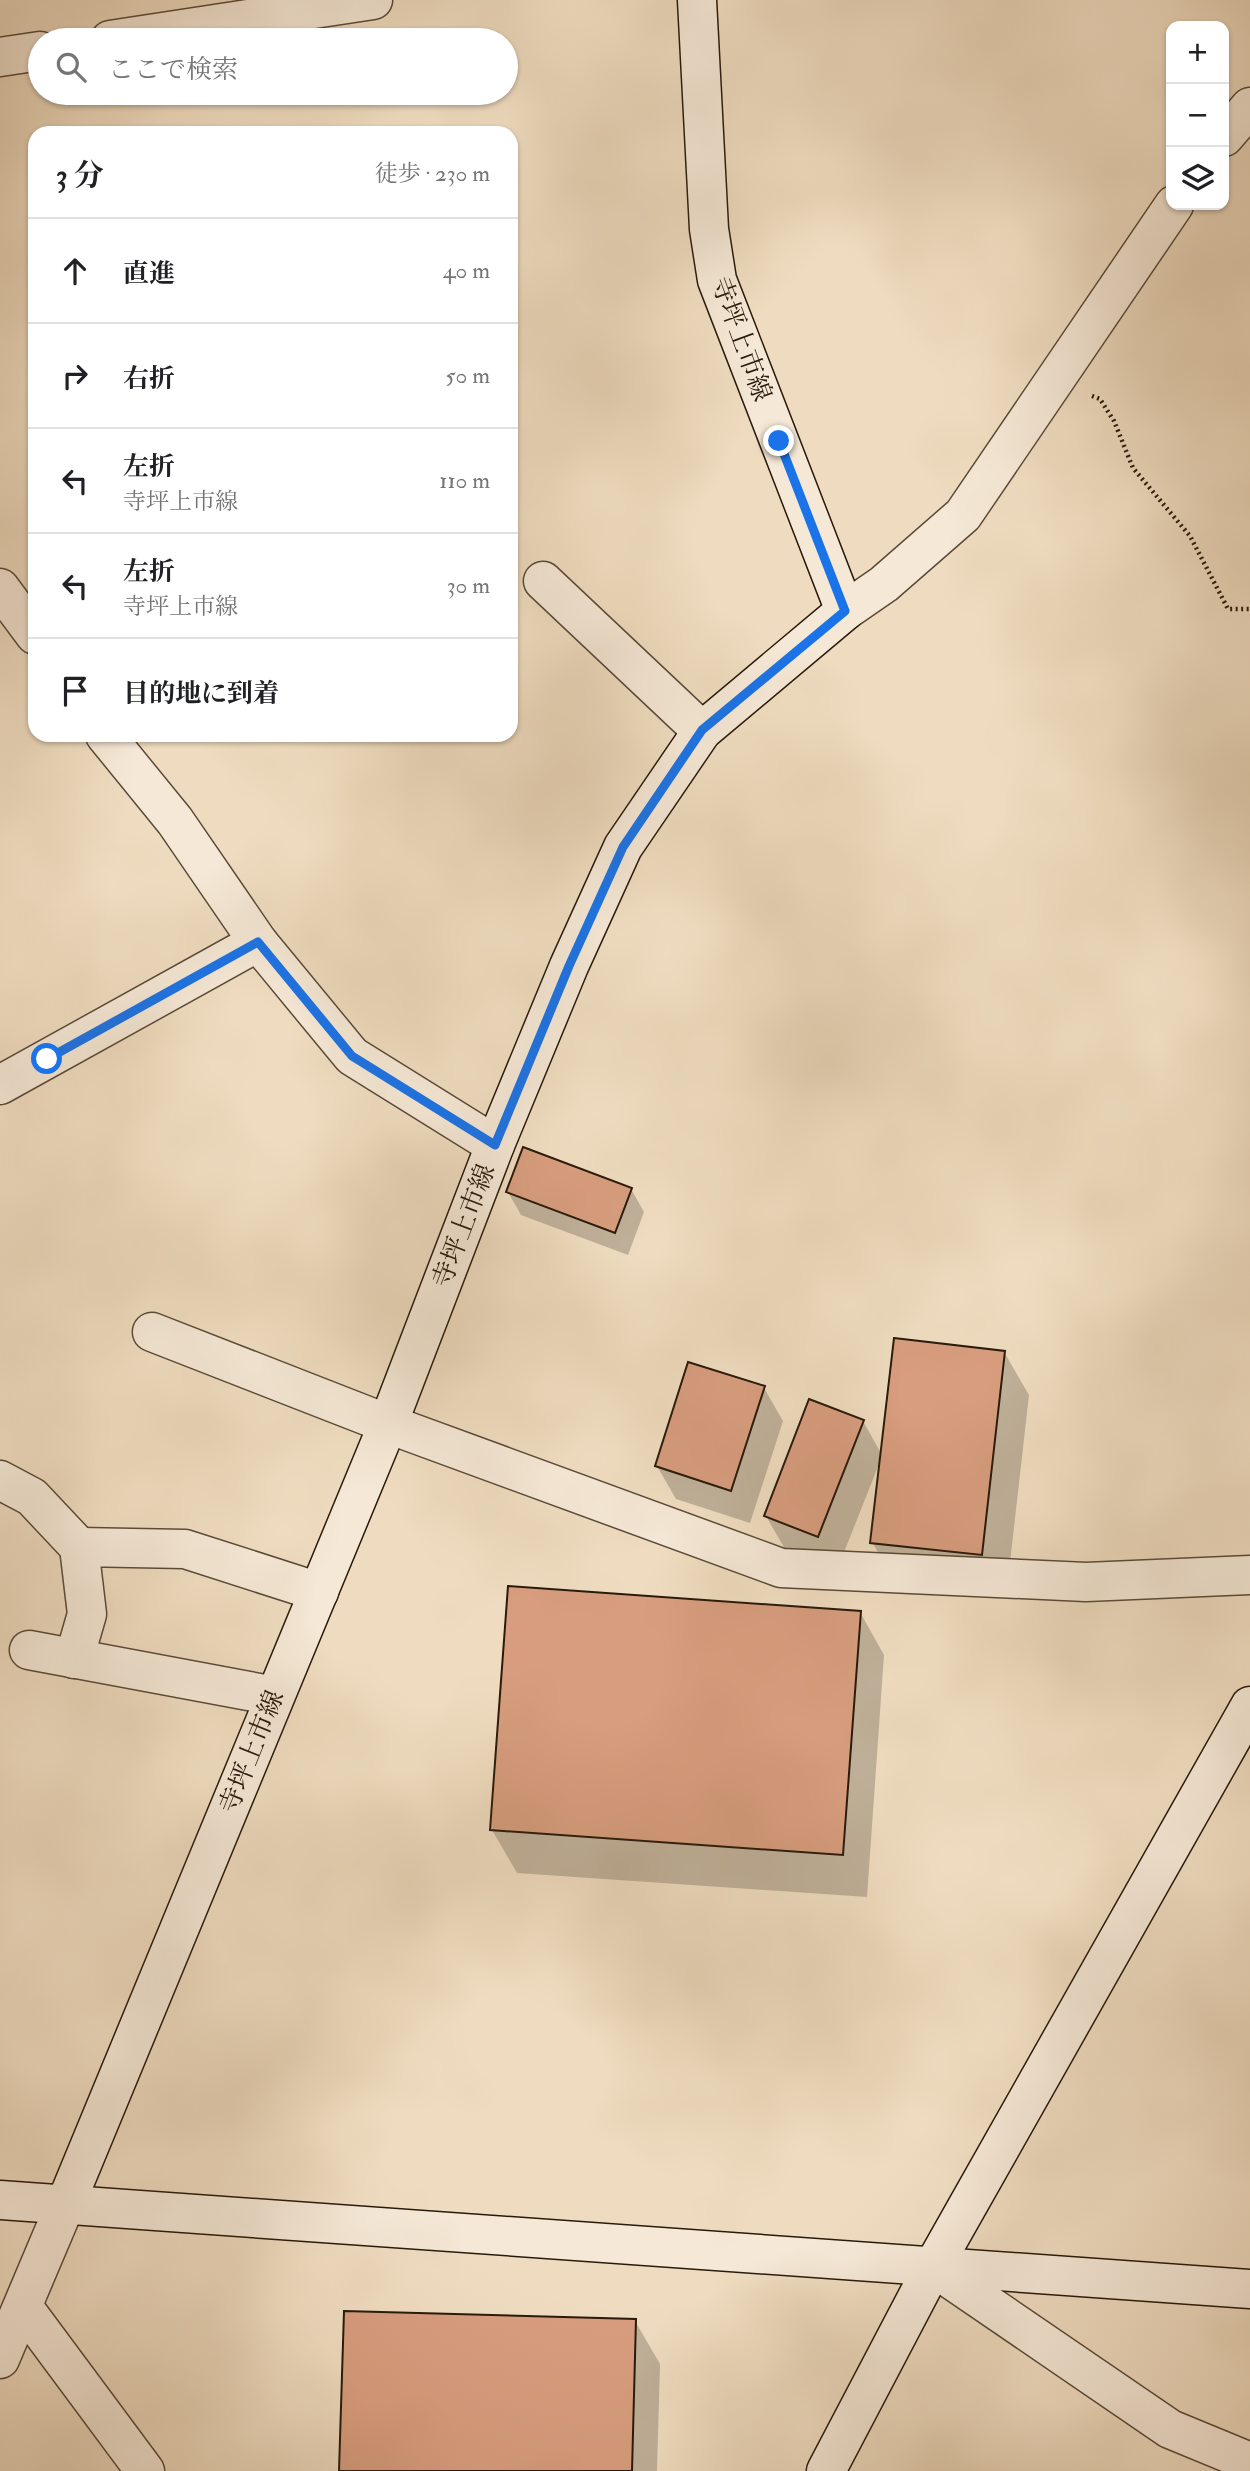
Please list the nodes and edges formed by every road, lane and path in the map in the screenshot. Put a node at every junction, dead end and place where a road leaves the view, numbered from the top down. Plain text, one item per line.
1 (373, 0) edge
2 (697, 0) edge
3 (189, 28) edge
4 (28, 53) edge
5 (0, 57) edge
6 (1250, 107) edge
7 (1229, 131) edge
8 (1171, 210) edge
9 (1054, 382) junction
10 (543, 581) dead end
11 (3, 598) edge
12 (1250, 609) edge
13 (845, 611) junction
14 (28, 627) edge
15 (702, 730) junction
16 (111, 742) edge
17 (258, 942) junction
18 (0, 1085) edge
19 (495, 1145) junction
20 (152, 1332) dead end
21 (388, 1424) junction
22 (0, 1480) edge
23 (79, 1547) junction
24 (1250, 1575) edge
25 (318, 1592) junction
26 (29, 1650) dead end
27 (74, 1659) junction
28 (275, 1696) junction
29 (1250, 1706) edge
30 (0, 2200) edge
31 (66, 2203) junction
32 (933, 2267) junction
33 (1250, 2289) edge
34 (24, 2308) junction
35 (0, 2359) edge
36 (1250, 2462) edge
37 (145, 2471) edge
38 (826, 2471) edge

1 - 3 street
2 - 13 street, 寺坪上市線
4 - 5 street
6 - 7 street
8 - 9 street
9 - 12 path
9 - 13 street
10 - 15 street
11 - 14 street
13 - 15 street, 寺坪上市線
15 - 19 street, 寺坪上市線
16 - 17 street
17 - 18 street
17 - 19 street
19 - 21 street, 寺坪上市線
20 - 21 street
21 - 24 street
21 - 25 street, 寺坪上市線
22 - 23 street
23 - 25 street
23 - 27 street
25 - 28 street, 寺坪上市線
26 - 27 street
27 - 28 street
28 - 31 street, 寺坪上市線
29 - 32 street
30 - 31 street
31 - 32 street
31 - 34 street, 寺坪上市線
32 - 33 street
32 - 36 street
32 - 38 street
34 - 35 street, 寺坪上市線
34 - 37 street

